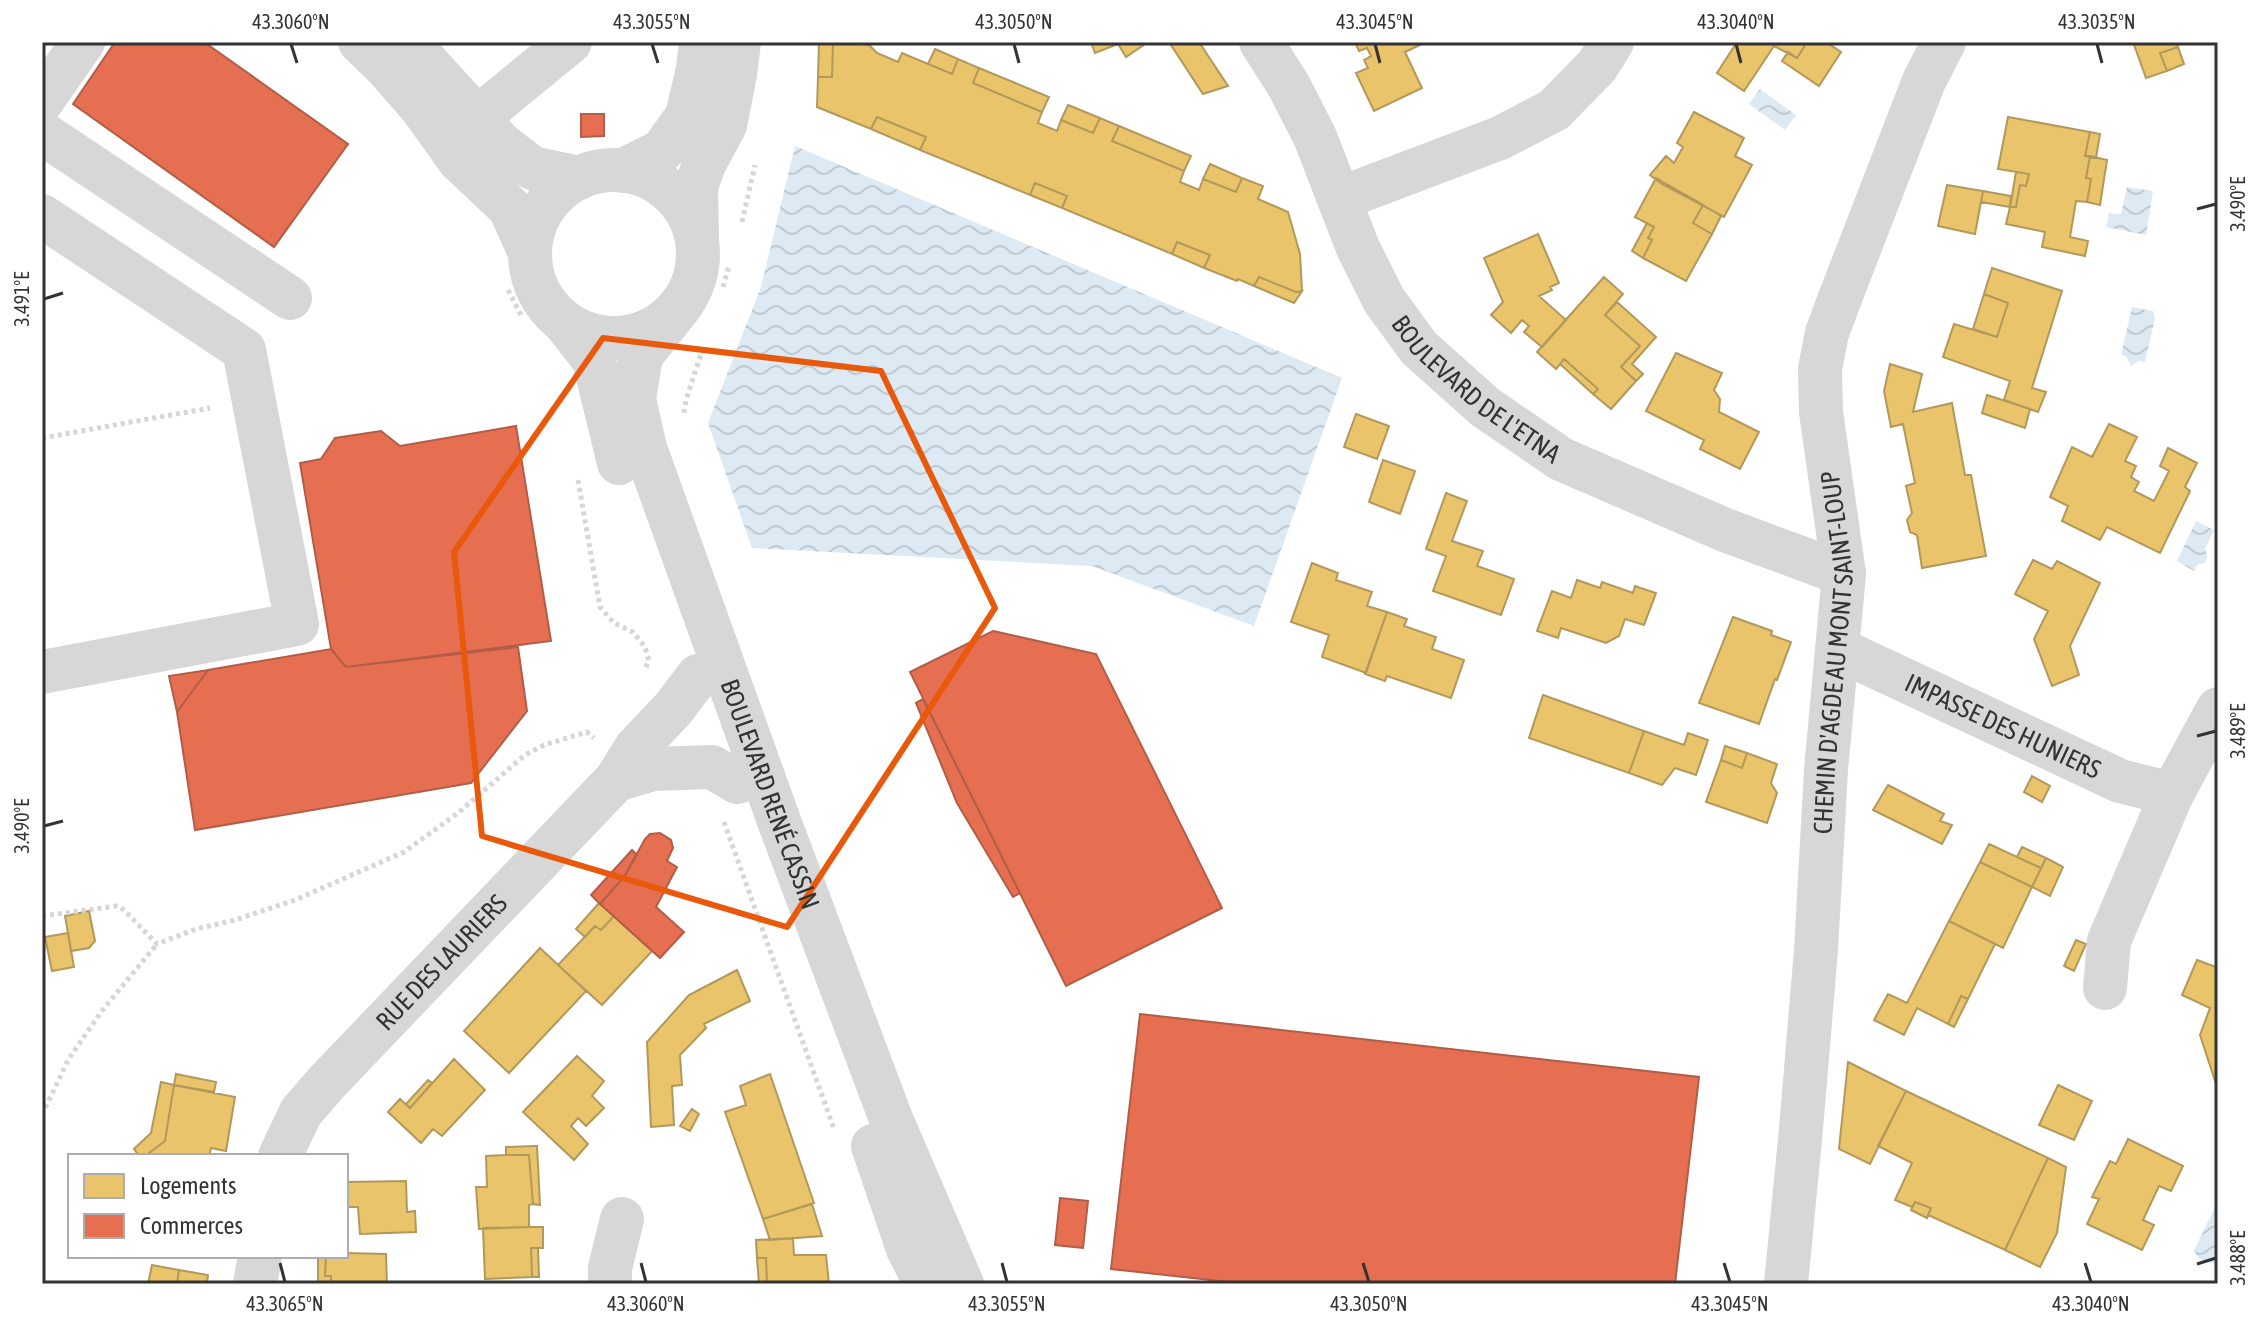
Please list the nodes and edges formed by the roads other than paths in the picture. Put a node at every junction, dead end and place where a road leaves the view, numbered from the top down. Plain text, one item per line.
1 (360, 42) edge
2 (408, 42) edge
3 (570, 42) edge
4 (701, 42) edge
5 (739, 42) edge
6 (1261, 42) edge
7 (1612, 42) edge
8 (1944, 42) edge
9 (69, 47) edge
10 (42, 101) edge
11 (476, 119) junction
12 (42, 133) edge
13 (622, 171) junction
14 (579, 178) junction
15 (1339, 199) junction
16 (159, 211) junction
17 (42, 216) edge
18 (120, 268) junction
19 (518, 270) junction
20 (717, 270) junction
21 (290, 298) dead end
22 (682, 304) junction
23 (547, 325) junction
24 (1844, 574) junction
25 (1838, 649) junction
26 (42, 672) edge
27 (698, 676) junction
28 (2218, 709) edge
29 (608, 761) junction
30 (2172, 794) junction
31 (730, 801) junction
32 (2105, 988) dead end
33 (281, 1154) edge
34 (622, 1219) dead end
35 (260, 1258) edge
36 (255, 1284) edge
37 (610, 1284) edge
38 (926, 1284) edge
39 (962, 1284) edge
40 (1786, 1284) edge

1 - 19 street
2 - 11 street
3 - 11 street
4 - 13 street
5 - 20 street
6 - 15 street, BOULEVARD DE L'ETNA
7 - 15 street
8 - 24 street, CHEMIN D'AGDE AU MONT SAINT-LOUP
9 - 10 street
11 - 14 street
12 - 16 street
13 - 14 street
13 - 20 street
14 - 19 street
15 - 24 street, BOULEVARD DE L'ETNA
16 - 18 street
16 - 21 street
17 - 18 street
18 - 26 street
19 - 23 street
20 - 22 street
22 - 23 street
22 - 39 street, BOULEVARD RENÉ CASSIN
23 - 27 street, BOULEVARD RENÉ CASSIN
24 - 25 street, CHEMIN D'AGDE AU MONT SAINT-LOUP
25 - 30 street, IMPASSE DES HUNIERS
25 - 40 street, CHEMIN D'AGDE AU MONT SAINT-LOUP
27 - 29 street, RUE DES LAURIERS
27 - 31 street, BOULEVARD RENÉ CASSIN
28 - 30 street
29 - 31 street
29 - 33 street, RUE DES LAURIERS
30 - 32 street
31 - 38 street, BOULEVARD RENÉ CASSIN
34 - 37 street
35 - 36 street

